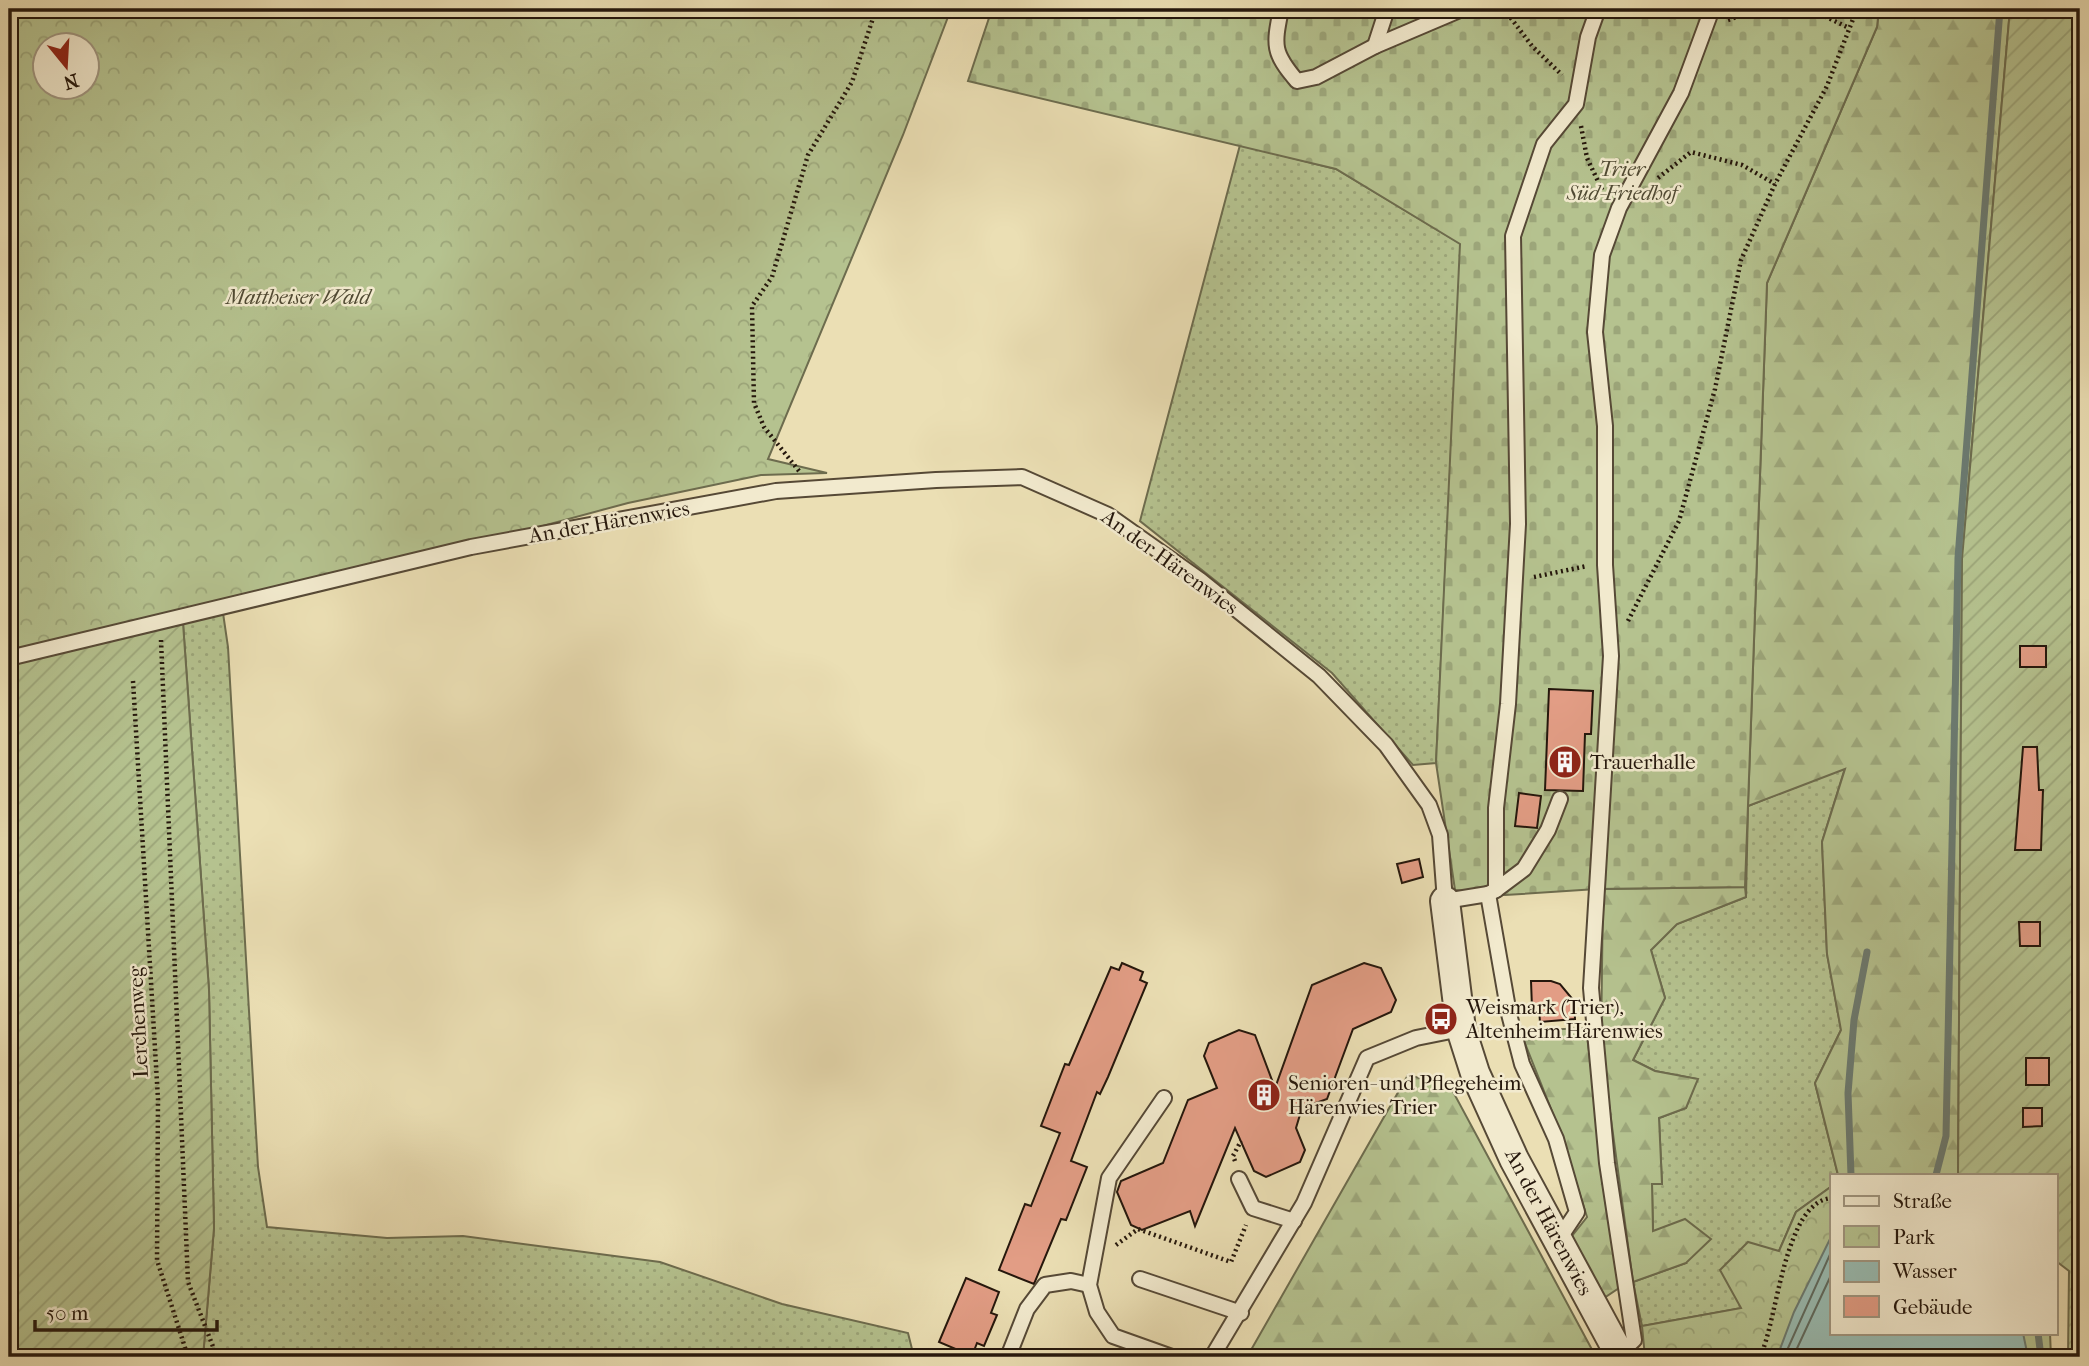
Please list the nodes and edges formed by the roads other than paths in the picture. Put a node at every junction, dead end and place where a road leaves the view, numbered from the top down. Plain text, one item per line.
1 (1281, 9) edge
2 (1387, 9) edge
3 (1462, 9) edge
4 (1598, 9) edge
5 (1712, 9) edge
6 (1376, 46) junction
7 (9, 658) edge
8 (1560, 799) dead end
9 (1492, 892) junction
10 (1445, 901) junction
11 (1461, 1029) junction
12 (1164, 1098) dead end
13 (1239, 1179) dead end
14 (1294, 1220) junction
15 (1559, 1239) junction
16 (1140, 1279) dead end
17 (1089, 1285) junction
18 (1241, 1313) junction
19 (1620, 1356) edge
20 (1008, 1357) edge
21 (1172, 1357) edge
22 (1212, 1357) edge

1 - 6 lane
2 - 6 lane
3 - 6 lane
4 - 9 lane
5 - 19 lane
7 - 10 lane, An der Härenwies
8 - 9 lane
9 - 10 lane
9 - 15 lane
10 - 11 street, An der Härenwies
11 - 14 lane
11 - 15 street, An der Härenwies
12 - 17 lane
13 - 14 lane
14 - 18 lane
15 - 19 street, An der Härenwies
16 - 18 lane
17 - 20 lane
17 - 21 lane
18 - 22 lane

